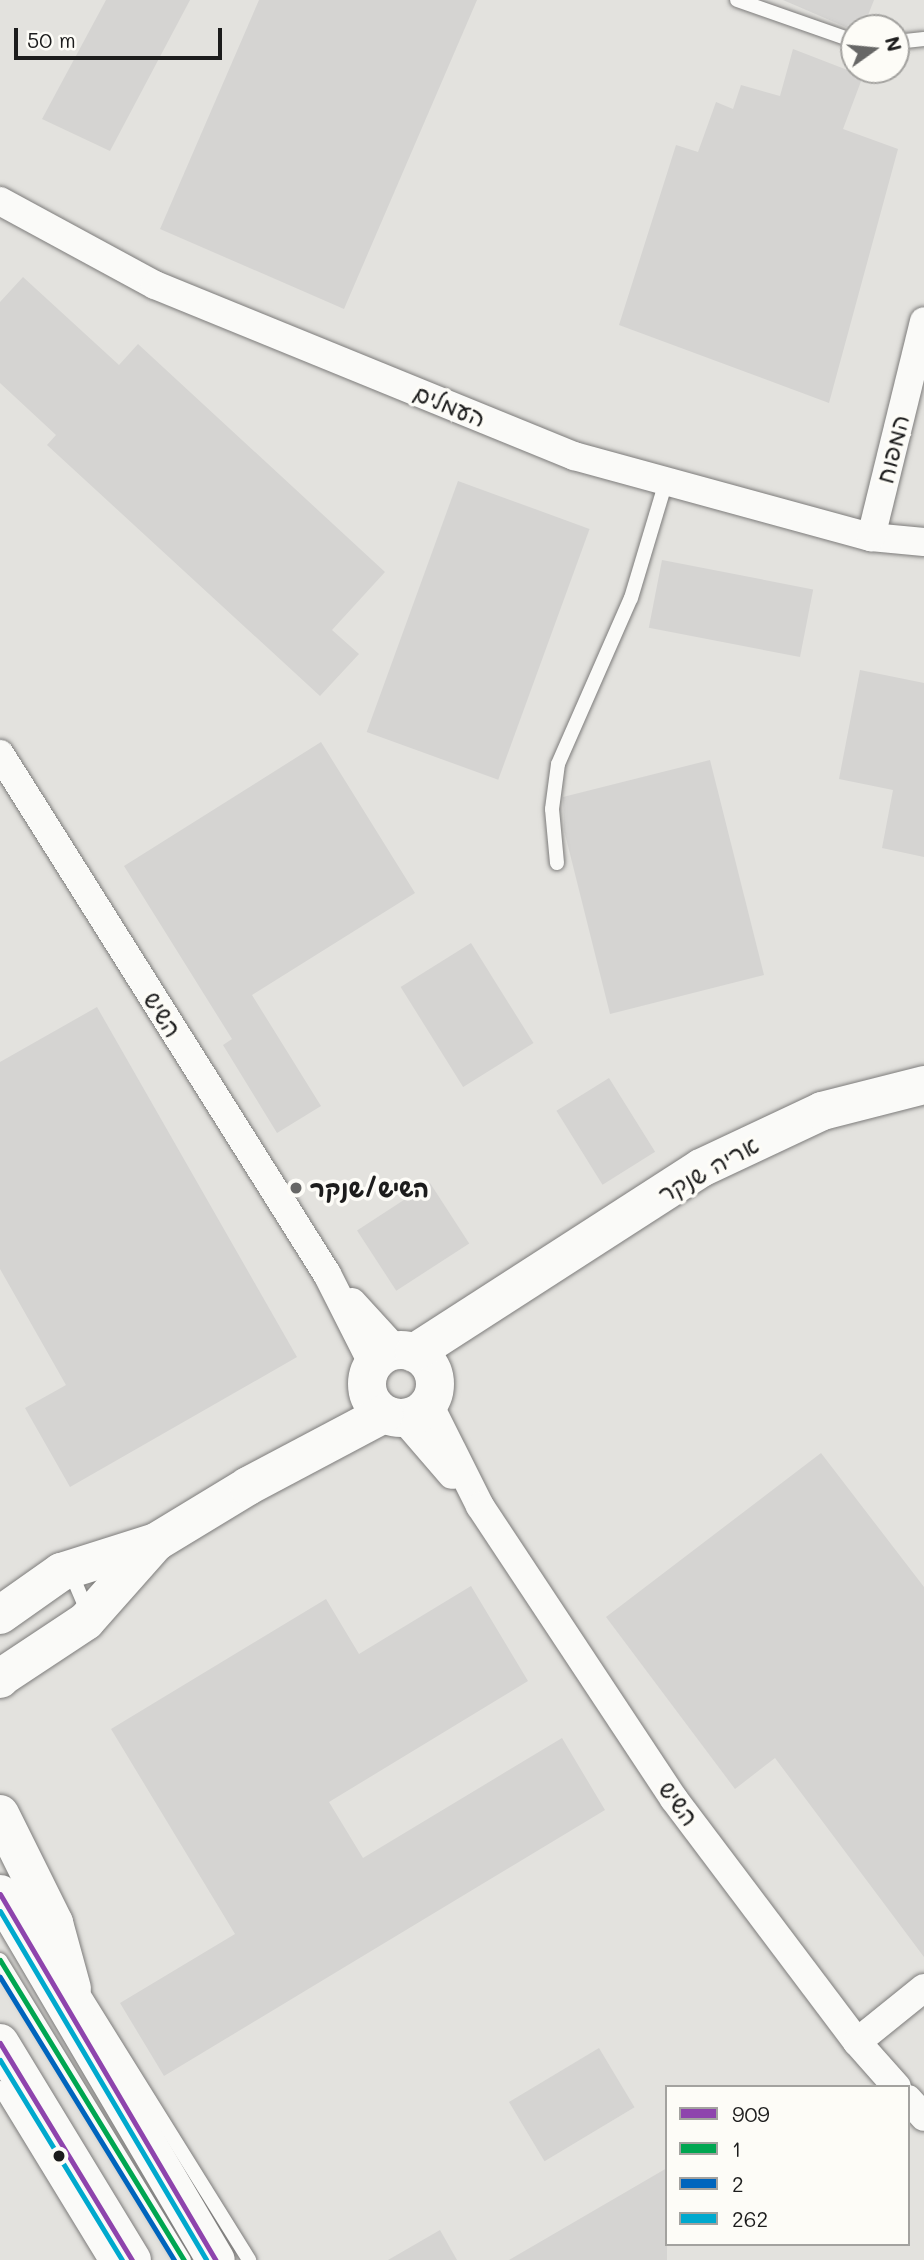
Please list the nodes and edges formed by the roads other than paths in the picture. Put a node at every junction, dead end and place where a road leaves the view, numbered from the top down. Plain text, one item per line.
1 (737, 0) edge
2 (840, 36) edge
3 (0, 201) edge
4 (924, 321) edge
5 (666, 481) junction
6 (871, 537) junction
7 (924, 542) edge
8 (4, 768) edge
9 (557, 863) dead end
10 (924, 1085) edge
11 (400, 1384) junction
12 (156, 1542) junction
13 (61, 1572) junction
14 (2, 1613) edge
15 (86, 1621) junction
16 (0, 1678) edge
17 (0, 1814) edge
18 (0, 1895) edge
19 (0, 1960) edge
20 (66, 1967) junction
21 (924, 1988) edge
22 (81, 2028) junction
23 (857, 2042) junction
24 (0, 2043) edge
25 (895, 2085) edge
26 (0, 2088) edge
27 (910, 2101) edge
28 (924, 2117) edge
29 (105, 2260) edge
30 (132, 2260) edge
31 (184, 2260) edge
32 (216, 2260) edge
33 (249, 2260) edge

1 - 2 lane
3 - 5 street, העמלים
4 - 6 street, המפוח
5 - 6 street, העמלים
5 - 9 lane
6 - 7 street, העמלים
8 - 11 street, השיש
10 - 11 main road, אריה שנקר
11 - 12 main road, אריה שנקר
11 - 23 street, השיש
12 - 13 main road, אריה שנקר
12 - 15 main road, אריה שנקר
13 - 14 main road, אריה שנקר
13 - 15 lane
15 - 16 main road, אריה שנקר
17 - 20 main road
18 - 22 main road
19 - 31 lane
20 - 22 main road
20 - 33 lane
21 - 23 street
22 - 32 main road
23 - 25 street, השיש
24 - 30 main road
26 - 29 lane
27 - 28 street

